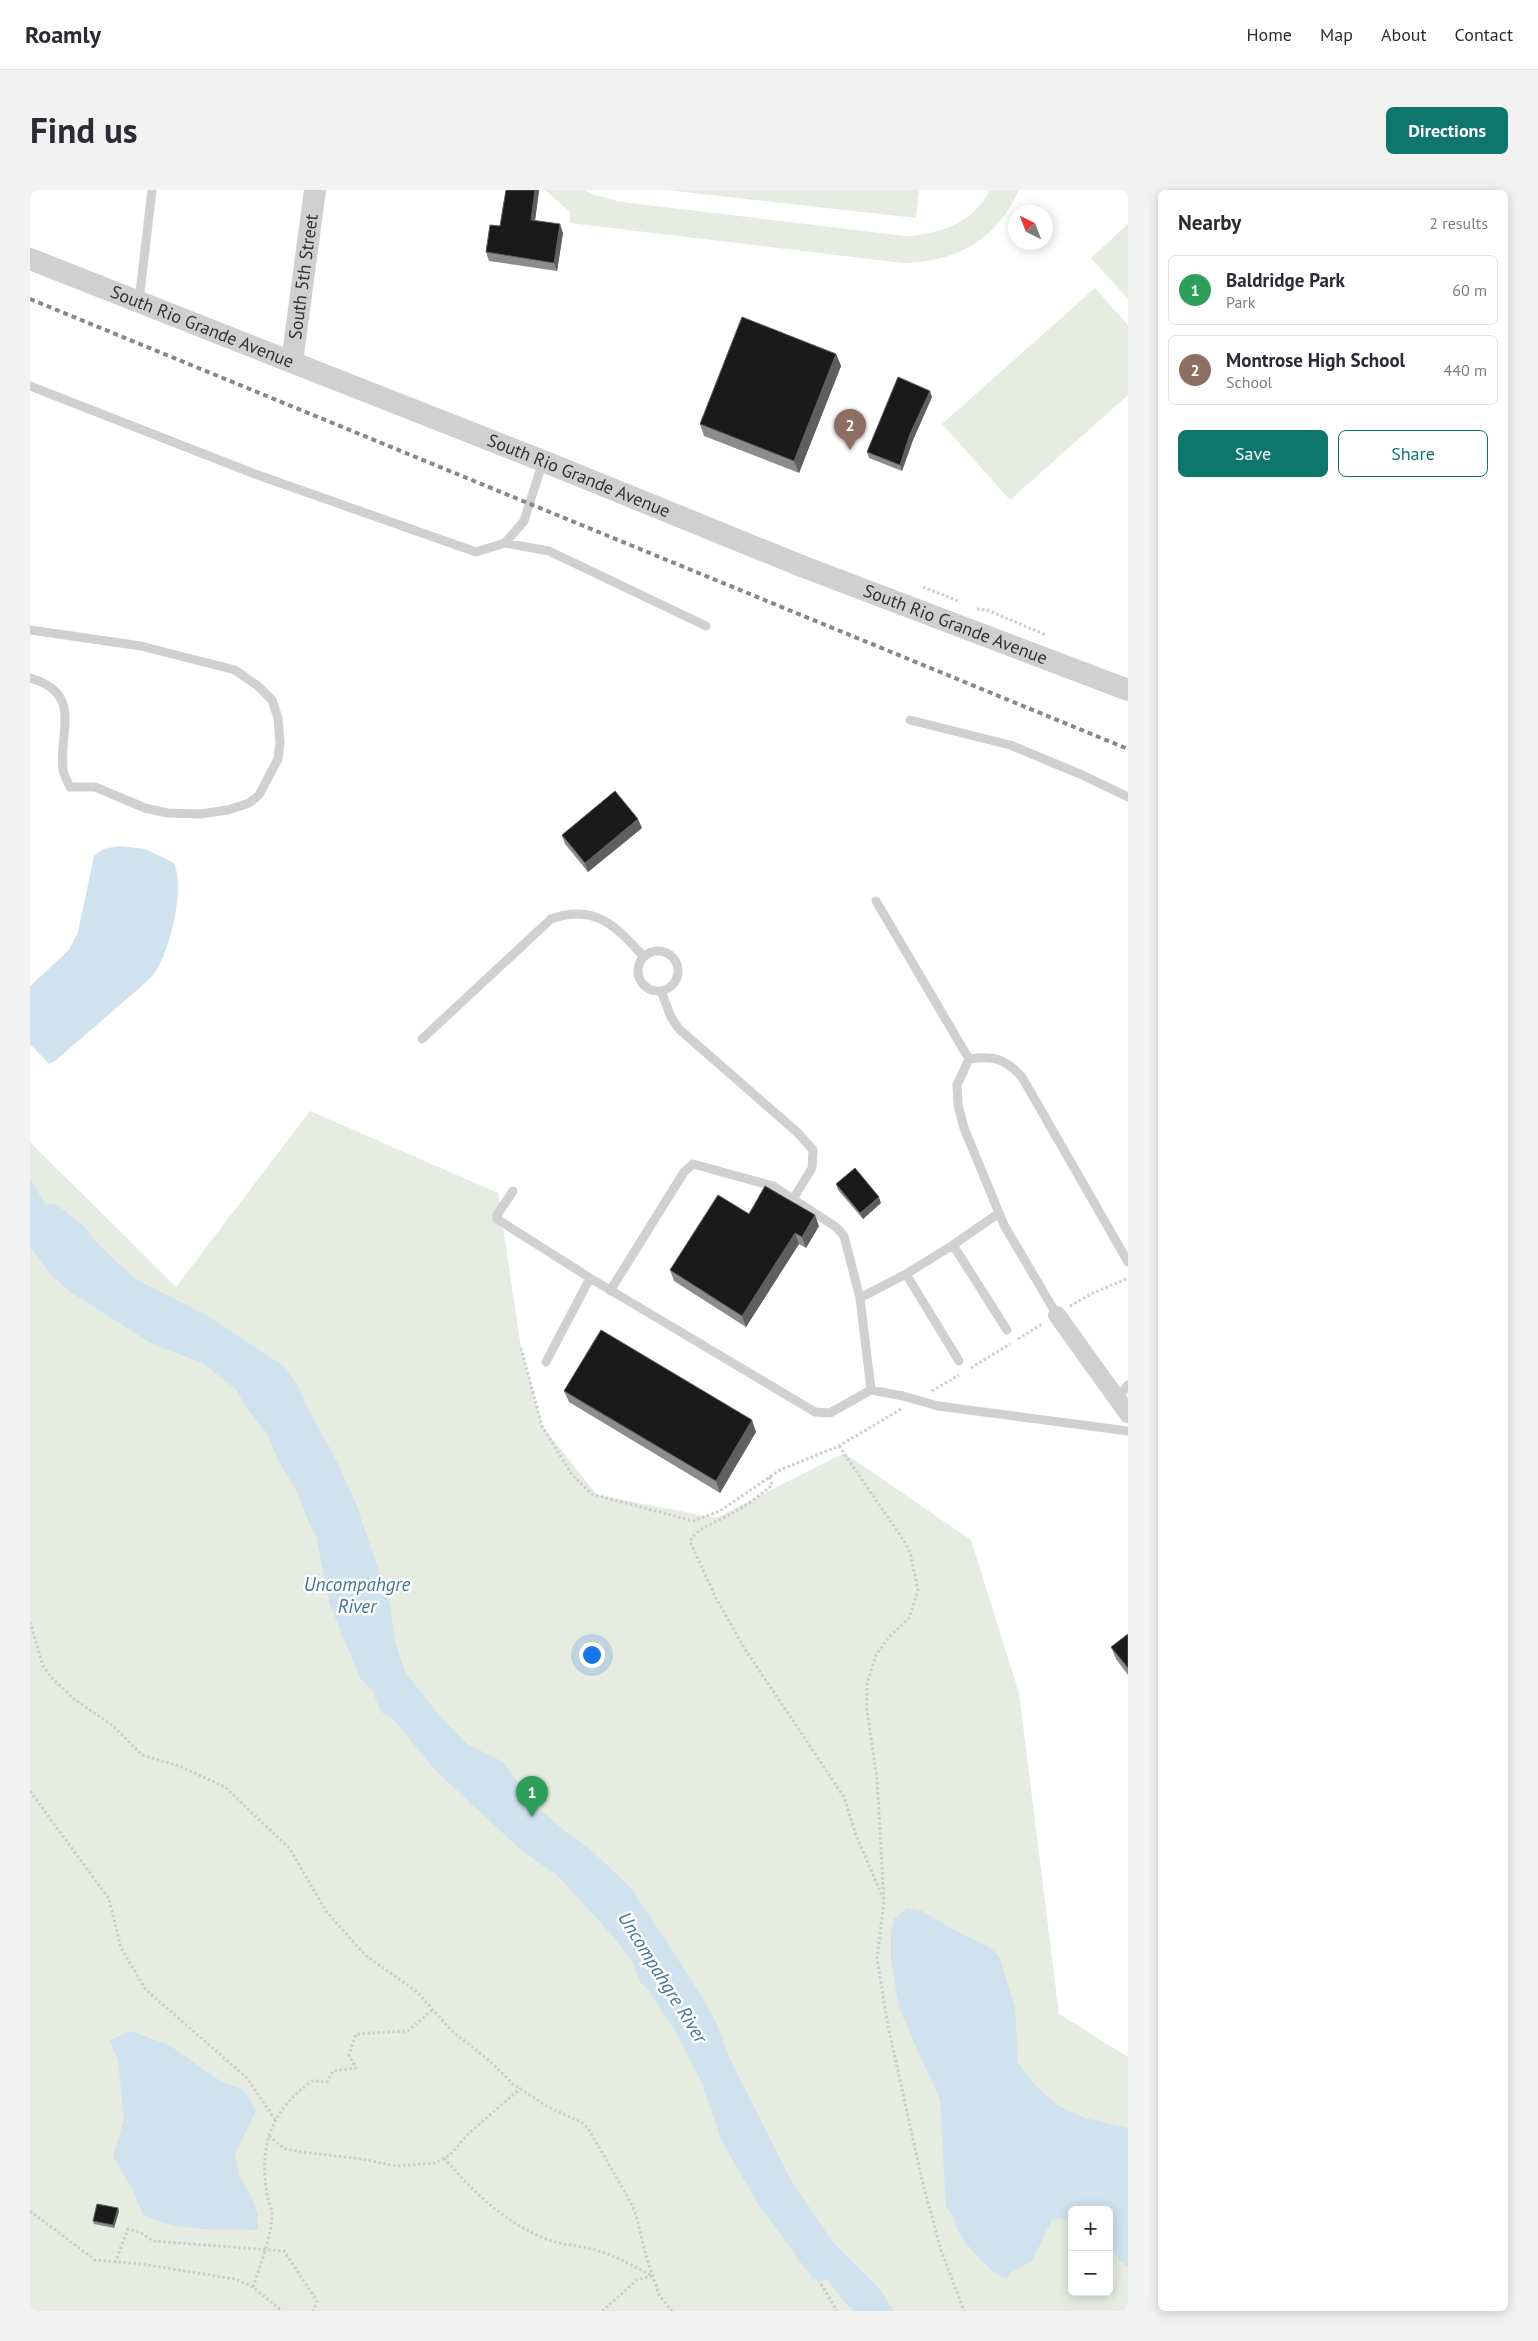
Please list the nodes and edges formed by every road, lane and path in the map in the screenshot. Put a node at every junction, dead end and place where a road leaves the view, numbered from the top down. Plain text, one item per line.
1 (152, 190) edge
2 (315, 190) edge
3 (30, 259) edge
4 (139, 303) junction
5 (292, 362) junction
6 (30, 386) edge
7 (543, 461) junction
8 (505, 543) junction
9 (923, 587) dead end
10 (965, 604) dead end
11 (971, 607) dead end
12 (706, 626) dead end
13 (30, 630) edge
14 (1048, 635) dead end
15 (30, 678) edge
16 (1128, 690) edge
17 (910, 720) dead end
18 (1128, 797) edge
19 (876, 901) dead end
20 (644, 956) junction
21 (661, 991) junction
22 (422, 1040) dead end
23 (969, 1059) junction
24 (513, 1190) dead end
25 (793, 1200) junction
26 (999, 1213) junction
27 (953, 1246) junction
28 (1128, 1262) edge
29 (906, 1274) junction
30 (590, 1278) junction
31 (1128, 1278) edge
32 (610, 1291) junction
33 (860, 1298) junction
34 (1057, 1315) junction
35 (1007, 1330) dead end
36 (521, 1348) dead end
37 (959, 1361) dead end
38 (546, 1362) dead end
39 (1128, 1385) edge
40 (871, 1390) junction
41 (1117, 1399) junction
42 (917, 1400) junction
43 (1128, 1414) edge
44 (1128, 1431) edge
45 (838, 1446) junction
46 (770, 1477) junction
47 (30, 1622) edge
48 (30, 1791) edge
49 (884, 1901) junction
50 (432, 2010) junction
51 (521, 2088) junction
52 (275, 2119) junction
53 (269, 2136) junction
54 (444, 2158) junction
55 (30, 2211) edge
56 (265, 2250) junction
57 (115, 2263) junction
58 (652, 2275) junction
59 (821, 2284) dead end
60 (253, 2287) junction
61 (282, 2311) edge
62 (313, 2311) edge
63 (602, 2311) edge
64 (672, 2311) edge
65 (837, 2311) edge
66 (964, 2311) edge

1 - 4 lane
2 - 5 street, South 5th Street
3 - 4 street, South Rio Grande Avenue
4 - 5 street, South Rio Grande Avenue
5 - 7 street, South Rio Grande Avenue
6 - 8 lane
7 - 8 lane
7 - 16 street, South Rio Grande Avenue
8 - 12 lane
9 - 10 path
11 - 14 path
13 - 15 lane
17 - 18 lane
19 - 23 lane
20 - 21 lane
20 - 21 lane
20 - 22 lane
21 - 25 lane
23 - 26 lane
23 - 28 lane
24 - 30 lane
25 - 32 lane
25 - 33 lane
26 - 27 lane
26 - 34 lane
27 - 29 lane
27 - 35 lane
29 - 33 lane
29 - 37 lane
30 - 32 lane
30 - 38 lane
31 - 34 path
32 - 40 lane
33 - 40 lane
34 - 41 street
34 - 42 path
36 - 46 path
39 - 41 lane
40 - 42 lane
41 - 43 street
42 - 44 lane
42 - 45 path
45 - 46 path
45 - 49 path
46 - 49 path
47 - 50 path
48 - 52 path
49 - 66 path
50 - 51 path
50 - 52 path
51 - 54 path
51 - 58 path
52 - 53 path
53 - 54 path
53 - 56 path
54 - 58 path
55 - 57 path
56 - 57 path
56 - 60 path
56 - 62 path
57 - 60 path
58 - 63 path
58 - 64 path
59 - 65 path
60 - 61 path

